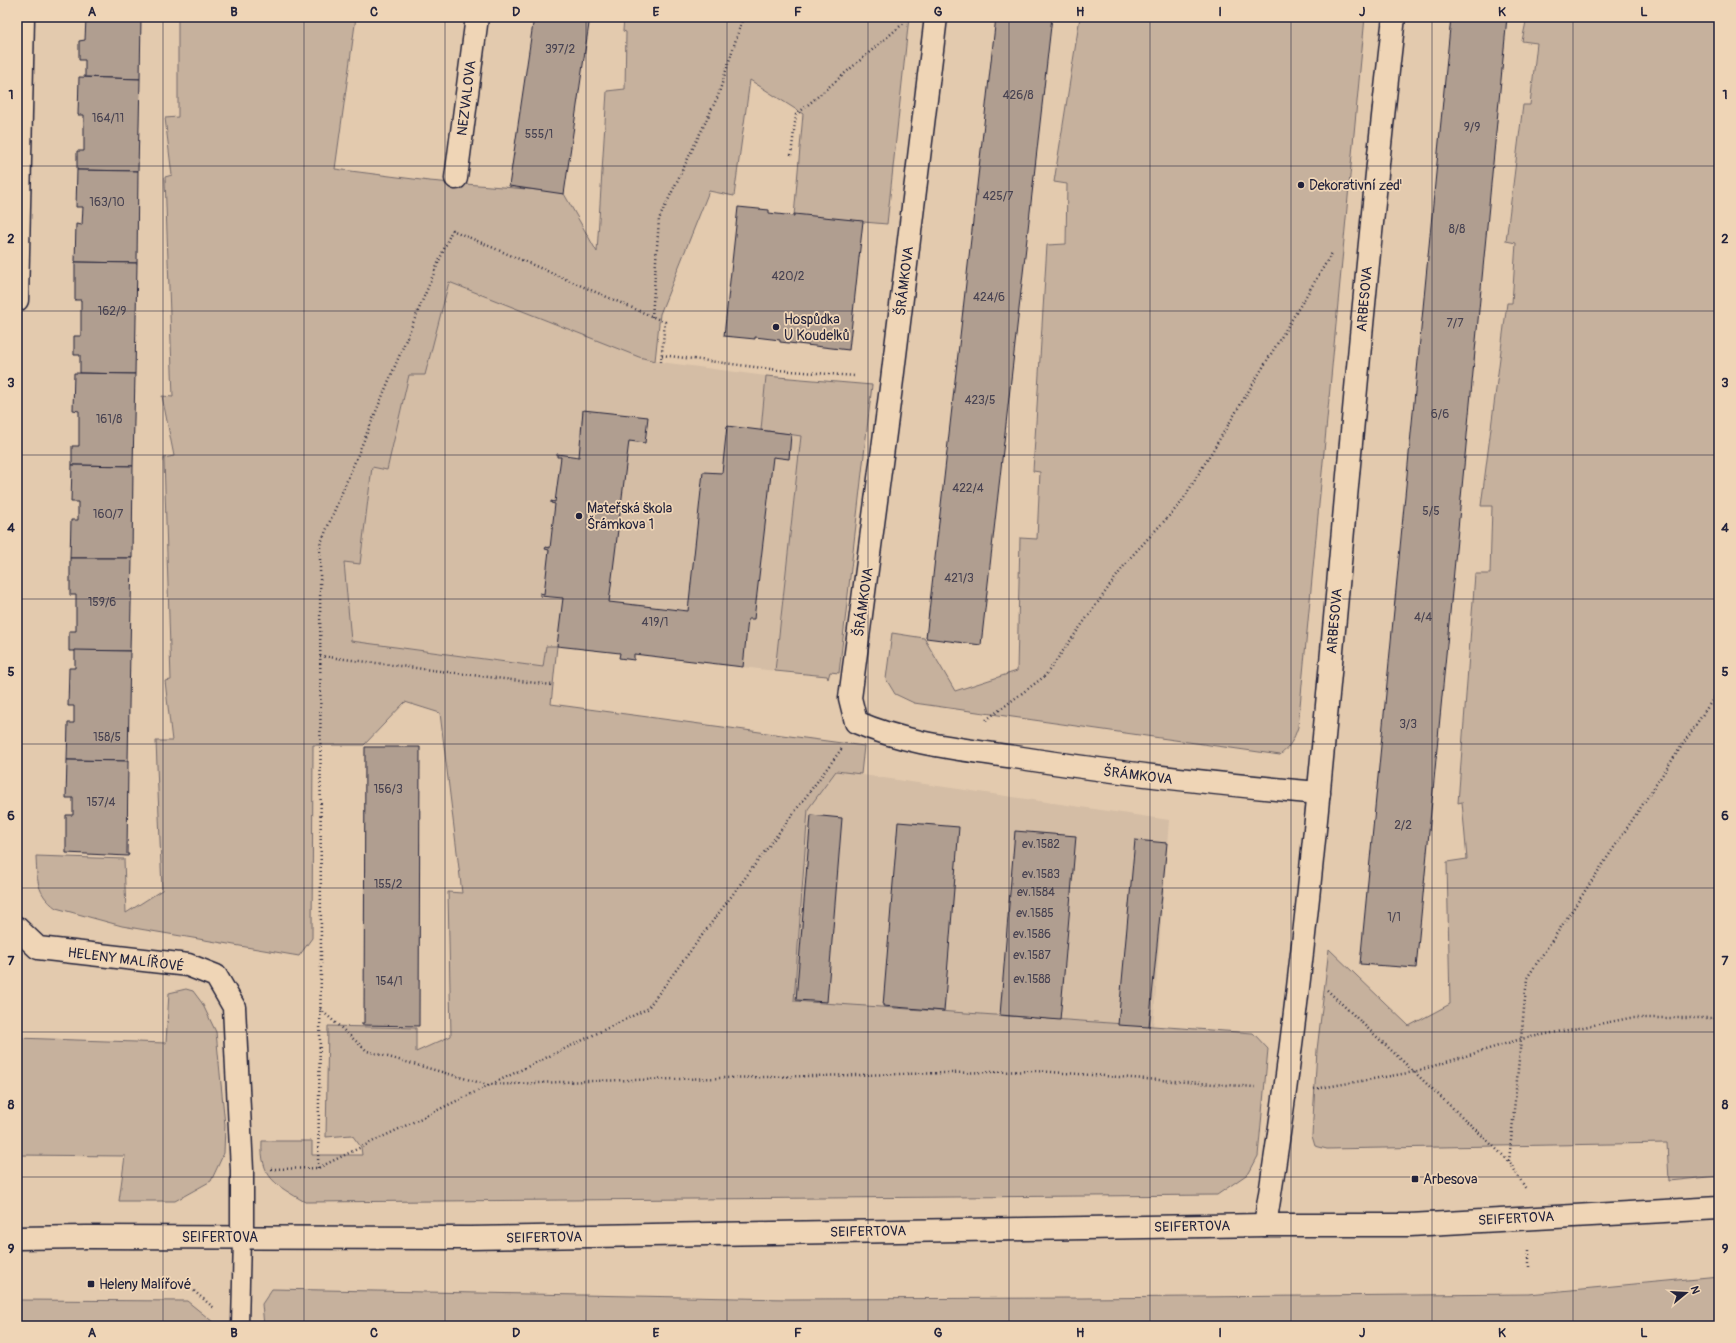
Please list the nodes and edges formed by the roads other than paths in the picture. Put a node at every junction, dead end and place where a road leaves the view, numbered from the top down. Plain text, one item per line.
1 (23, 17) edge
2 (477, 17) edge
3 (936, 17) edge
4 (1394, 17) edge
5 (456, 178) dead end
6 (17, 300) edge
7 (1318, 793) junction
8 (17, 928) edge
9 (1719, 1208) edge
10 (1265, 1225) junction
11 (242, 1237) junction
12 (17, 1238) edge
13 (240, 1326) edge

1 - 6 street
2 - 5 street, NEZVALOVA
3 - 7 street, ŠRÁMKOVA
4 - 7 street, ARBESOVA
7 - 10 street, ARBESOVA
8 - 11 street, HELENY MALÍŘOVÉ
9 - 10 street, SEIFERTOVA
10 - 11 street, SEIFERTOVA
11 - 12 street, SEIFERTOVA
11 - 13 lane

